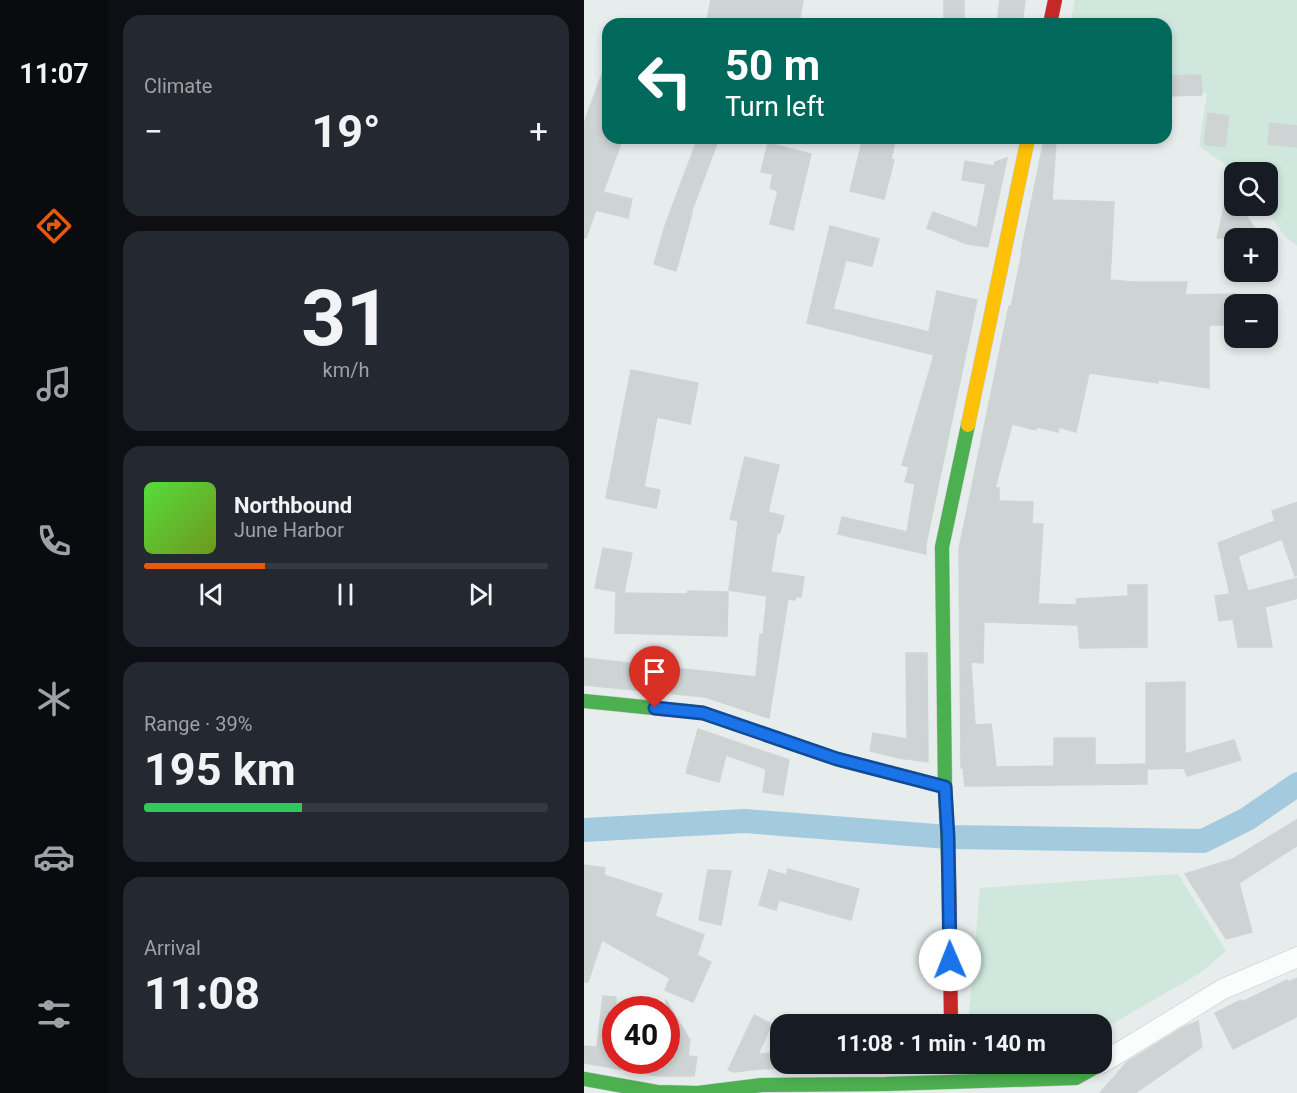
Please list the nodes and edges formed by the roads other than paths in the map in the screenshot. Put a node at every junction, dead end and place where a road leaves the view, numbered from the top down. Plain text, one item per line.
1 (1055, 0) edge
2 (1051, 18) edge
3 (1027, 144) edge
4 (584, 701) edge
5 (945, 787) junction
6 (1298, 957) edge
7 (951, 1014) edge
8 (1112, 1056) edge
9 (1083, 1074) edge
10 (584, 1078) edge
11 (950, 1082) edge

1 - 2 street
3 - 5 street
4 - 5 street
5 - 7 street
6 - 8 street
9 - 11 street
10 - 11 street

